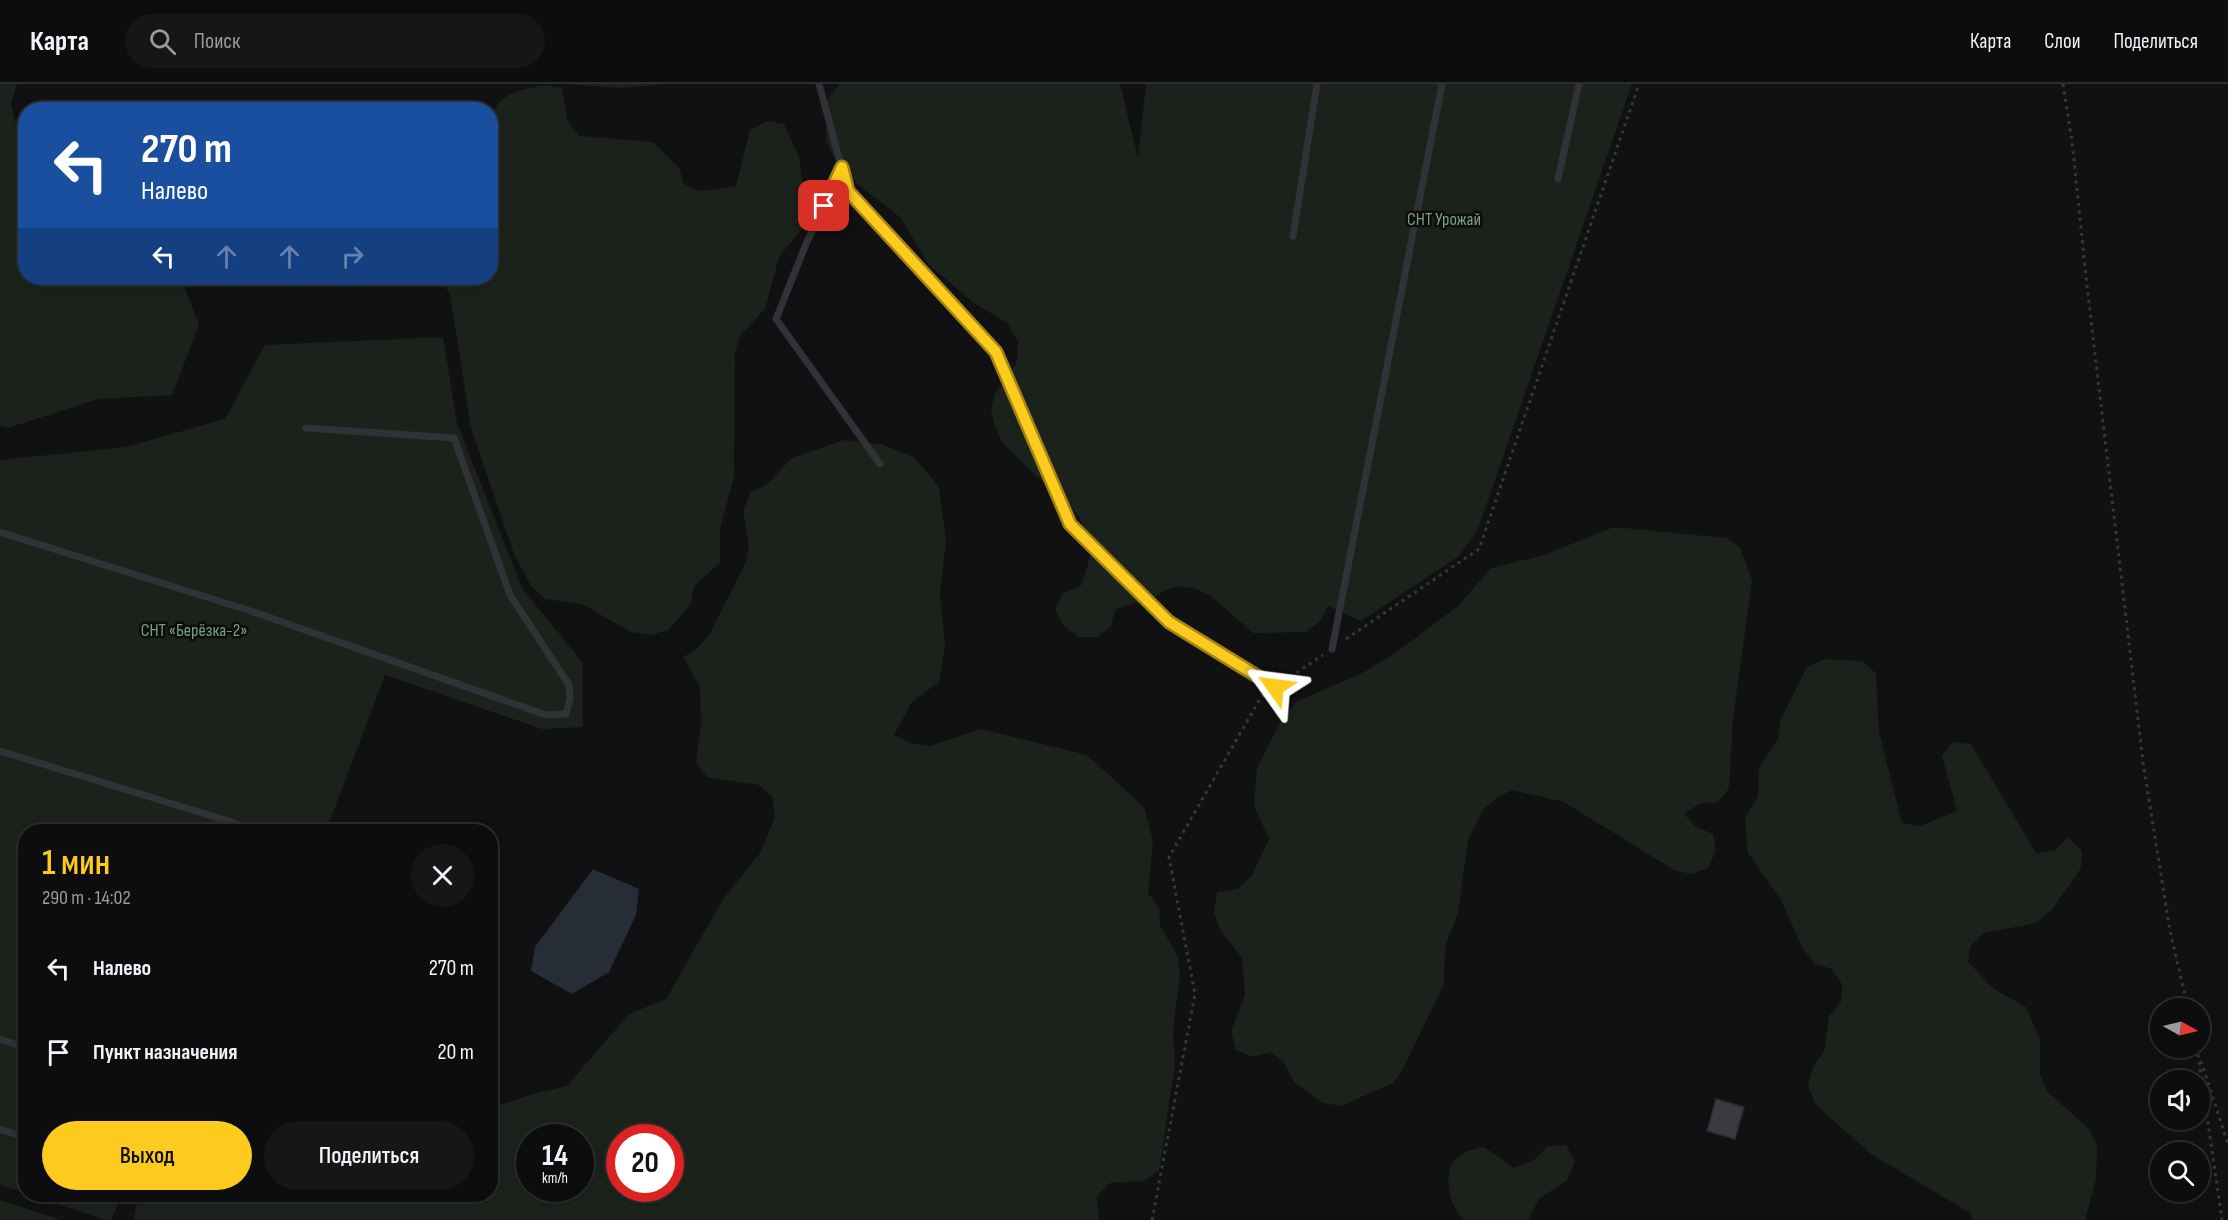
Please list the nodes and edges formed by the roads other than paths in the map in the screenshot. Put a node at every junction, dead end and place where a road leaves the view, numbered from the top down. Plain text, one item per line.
1 (819, 84) edge
2 (1317, 84) edge
3 (1442, 84) edge
4 (1579, 84) edge
5 (842, 167) junction
6 (1558, 179) dead end
7 (1293, 236) dead end
8 (306, 428) dead end
9 (880, 464) dead end
10 (0, 532) edge
11 (1332, 649) road end
12 (1275, 687) road end
13 (0, 752) edge
14 (235, 823) dead end
15 (0, 1039) edge
16 (18, 1045) edge
17 (0, 1129) edge
18 (18, 1135) edge

1 - 5 lane
2 - 7 lane
3 - 11 lane
4 - 6 lane
5 - 9 lane
5 - 12 lane
8 - 10 lane
13 - 14 lane
15 - 16 lane
17 - 18 lane

